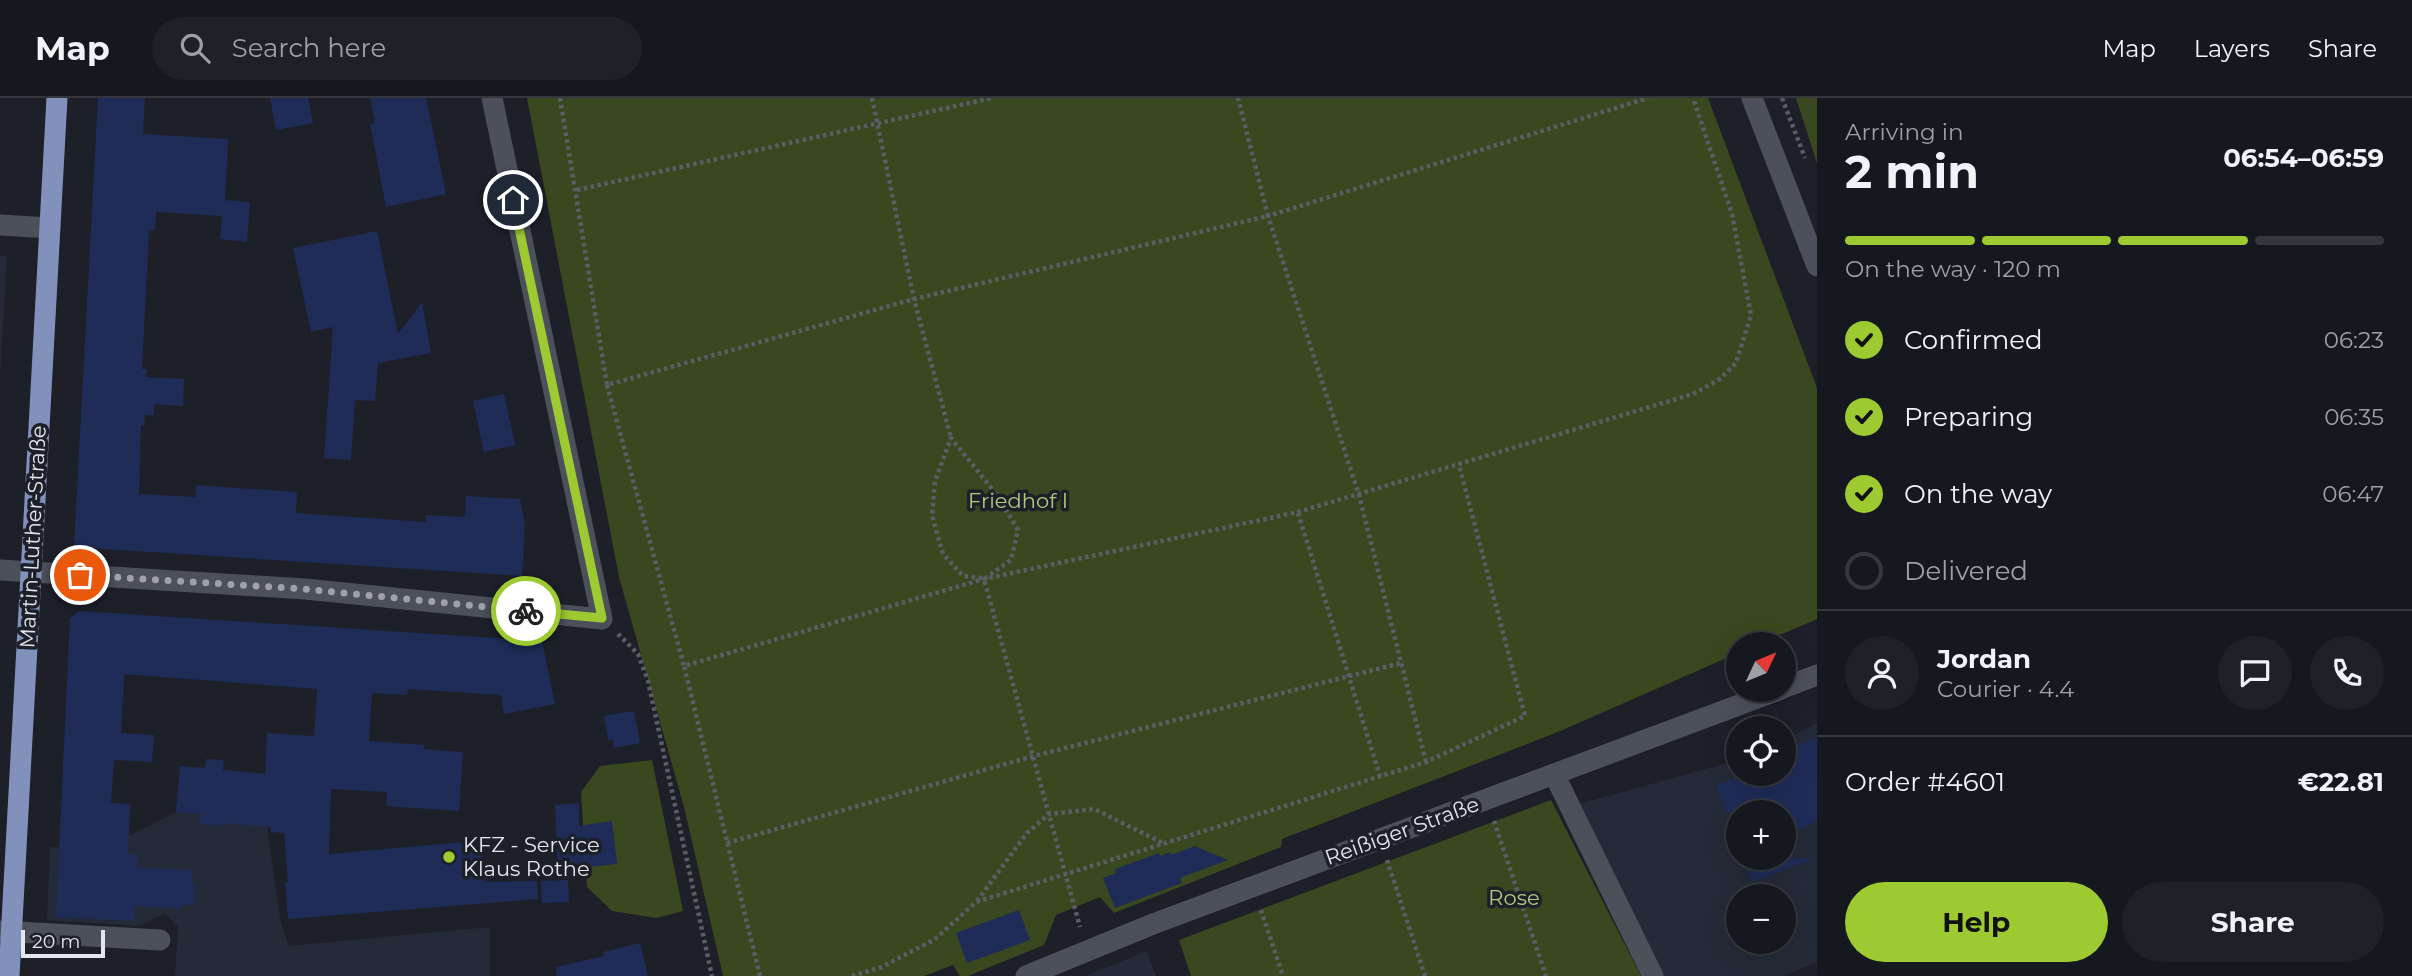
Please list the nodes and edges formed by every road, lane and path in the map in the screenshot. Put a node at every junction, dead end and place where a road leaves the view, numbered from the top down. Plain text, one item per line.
1 (57, 98) edge
2 (492, 98) edge
3 (560, 98) edge
4 (872, 98) edge
5 (992, 98) edge
6 (1238, 98) edge
7 (1648, 98) edge
8 (1693, 98) edge
9 (1752, 98) edge
10 (1782, 98) edge
11 (879, 124) junction
12 (1808, 168) dead end
13 (577, 190) junction
14 (1268, 216) junction
15 (0, 225) edge
16 (50, 228) junction
17 (1817, 267) edge
18 (914, 299) junction
19 (607, 385) junction
20 (951, 438) junction
21 (1458, 465) junction
22 (1359, 495) junction
23 (1298, 512) junction
24 (0, 570) edge
25 (31, 572) junction
26 (984, 579) junction
27 (602, 618) junction
28 (1401, 663) junction
29 (684, 666) junction
30 (1817, 675) edge
31 (1349, 676) junction
32 (1796, 683) edge
33 (1746, 702) edge
34 (1034, 756) junction
35 (1426, 762) junction
36 (1554, 774) junction
37 (1380, 776) junction
38 (1488, 799) junction
39 (1049, 814) junction
40 (1381, 838) junction
41 (727, 843) junction
42 (1163, 843) junction
43 (1065, 874) junction
44 (1253, 886) junction
45 (976, 902) junction
46 (6, 932) edge
47 (160, 940) dead end
48 (1086, 952) junction
49 (9, 976) edge
50 (712, 976) edge
51 (760, 976) edge
52 (852, 976) edge
53 (1026, 976) edge
54 (1283, 976) edge
55 (1425, 976) edge
56 (1546, 976) edge
57 (1653, 976) edge

1 - 16 main road, Martin-Luther-Straße
2 - 27 street
3 - 13 path
4 - 11 path
5 - 11 path
6 - 14 path
7 - 14 path
8 - 21 path
9 - 17 street
10 - 12 path
11 - 13 path
11 - 18 path
13 - 19 path
14 - 18 path
14 - 22 path
15 - 16 street
16 - 25 main road, Martin-Luther-Straße
18 - 19 path
18 - 20 path
19 - 29 path
20 - 26 path
20 - 26 path
21 - 22 path
21 - 35 path
22 - 23 path
22 - 28 path
23 - 26 path
23 - 31 path
24 - 25 street
25 - 27 street
25 - 46 main road, Martin-Luther-Straße
26 - 29 path
26 - 34 path
27 - 50 path
28 - 31 path
28 - 35 path
29 - 41 path
30 - 32 street, Reißiger Straße
31 - 34 path
31 - 37 path
33 - 36 street, Reißiger Straße
34 - 39 path
34 - 41 path
35 - 37 path
36 - 38 street, Reißiger Straße
36 - 57 street
37 - 42 path
38 - 40 street, Reißiger Straße
38 - 56 path
39 - 42 path
39 - 43 path
39 - 45 path
40 - 44 street, Reißiger Straße
40 - 55 path
41 - 51 path
42 - 43 path
43 - 45 path
43 - 48 path
44 - 48 street, Reißiger Straße
44 - 54 path
45 - 52 path
46 - 47 street
46 - 49 main road, Martin-Luther-Straße
48 - 53 street, Reißiger Straße

